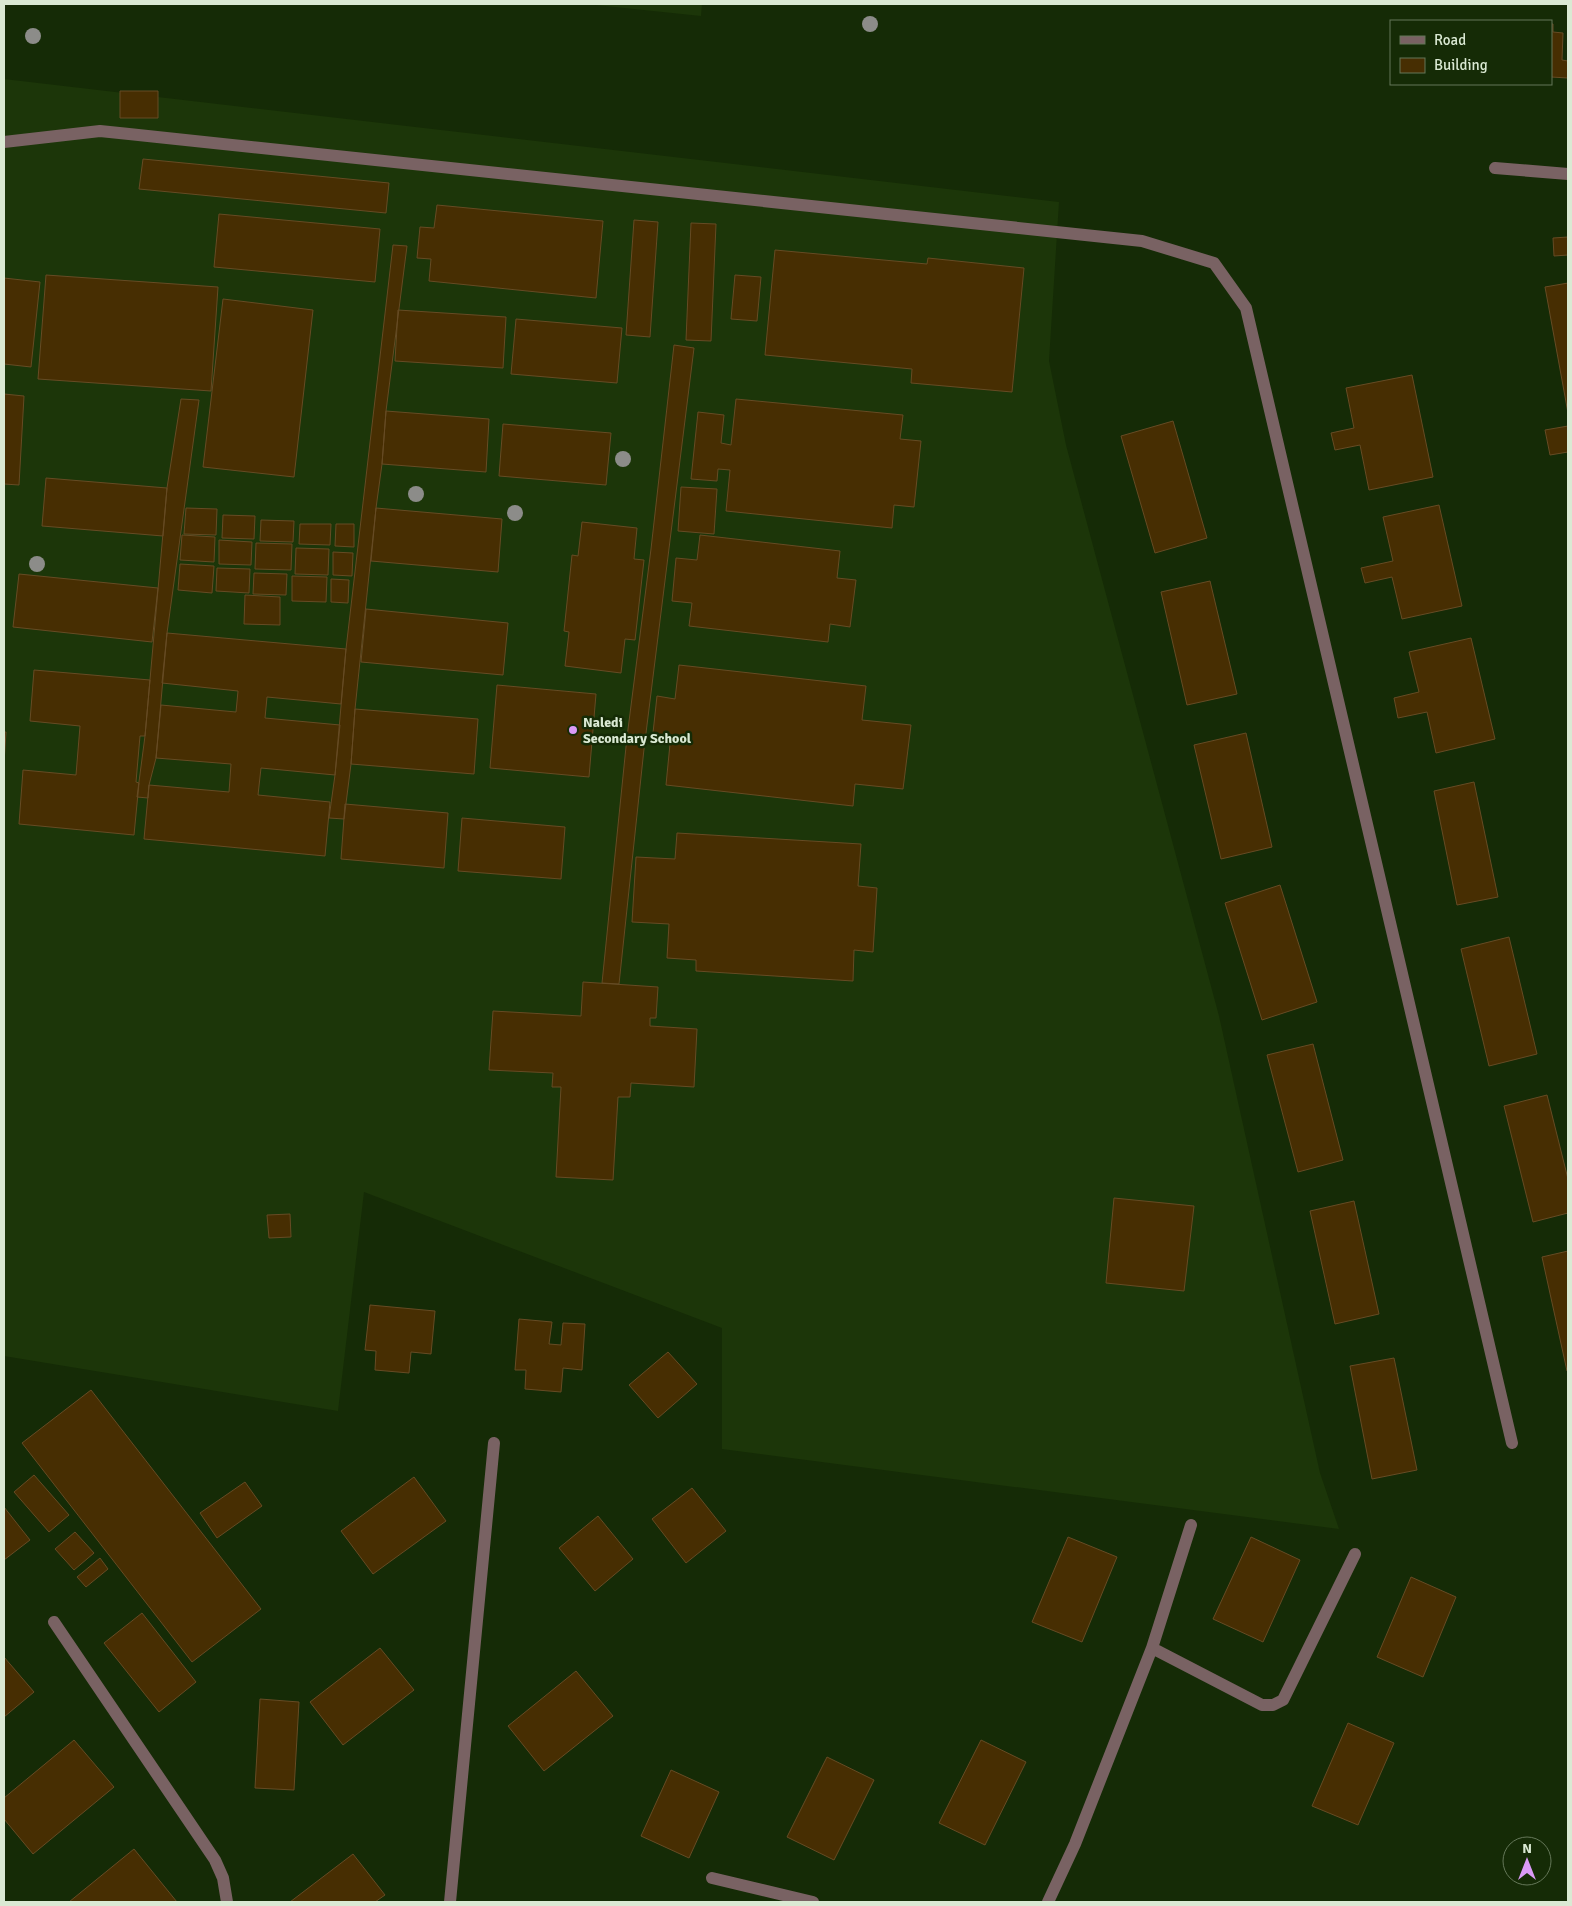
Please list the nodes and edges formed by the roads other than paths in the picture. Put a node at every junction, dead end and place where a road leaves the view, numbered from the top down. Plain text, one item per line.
1 (4, 142) edge
2 (1495, 168) dead end
3 (1568, 174) edge
4 (494, 1443) dead end
5 (1512, 1443) dead end
6 (1191, 1524) dead end
7 (1355, 1554) dead end
8 (54, 1622) dead end
9 (1152, 1648) junction
10 (712, 1878) dead end
11 (227, 1902) edge
12 (450, 1902) edge
13 (812, 1902) edge
14 (1048, 1902) edge

1 - 5 street
2 - 3 street
4 - 12 street
6 - 9 street
7 - 9 street
8 - 11 street
9 - 14 street
10 - 13 street

